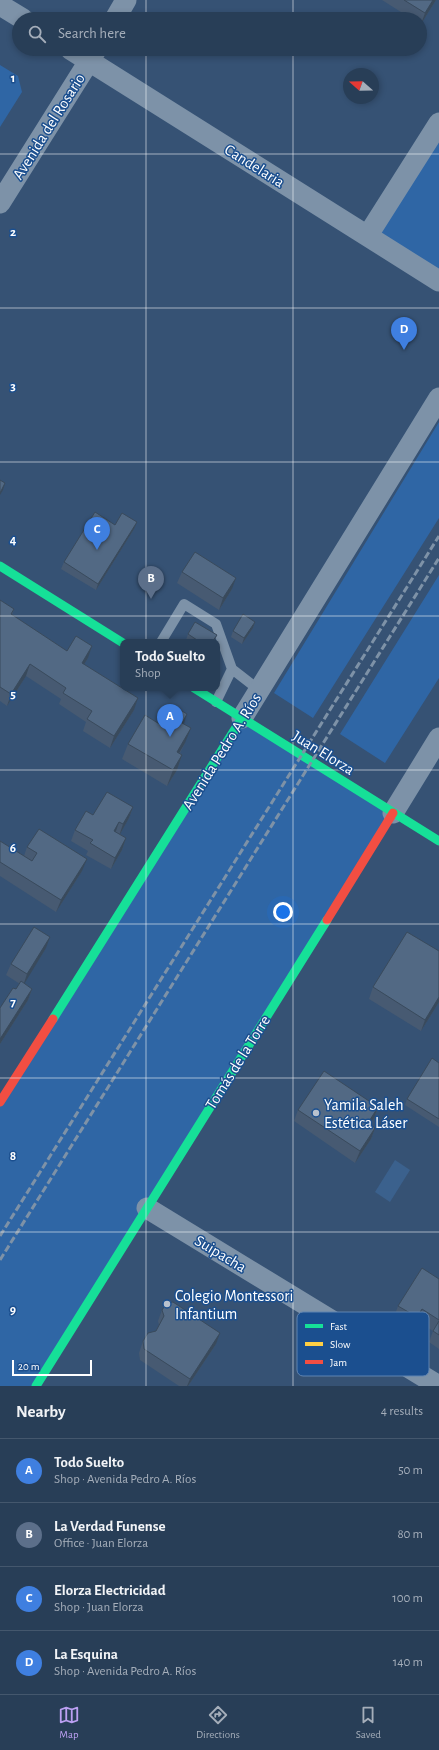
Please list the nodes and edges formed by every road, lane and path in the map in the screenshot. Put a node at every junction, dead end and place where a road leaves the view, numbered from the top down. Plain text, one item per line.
1 (126, 0) edge
2 (0, 5) edge
3 (12, 12) edge
4 (119, 12) edge
5 (91, 56) edge
6 (94, 56) edge
7 (439, 123) edge
8 (0, 203) edge
9 (368, 236) junction
10 (439, 281) edge
11 (439, 398) edge
12 (0, 566) edge
13 (163, 639) edge
14 (120, 641) edge
15 (232, 670) junction
16 (259, 690) junction
17 (199, 691) edge
18 (216, 702) junction
19 (242, 718) junction
20 (439, 738) edge
21 (393, 812) junction
22 (439, 841) edge
23 (0, 1102) edge
24 (147, 1208) junction
25 (318, 1312) edge
26 (423, 1376) edge
27 (36, 1386) edge
28 (439, 1386) edge

1 - 4 street
2 - 3 street
5 - 8 street, Avenida del Rosario
6 - 9 street, Candelaria
7 - 9 street
9 - 10 street, Candelaria
11 - 16 street, Avenida Pedro A. Ríos
12 - 14 main road
13 - 15 lane
15 - 16 lane
15 - 18 lane
16 - 19 street, Avenida Pedro A. Ríos
17 - 18 main road, Juan Elorza
18 - 19 main road, Juan Elorza
19 - 21 main road, Juan Elorza
19 - 23 main road, Avenida Pedro A. Ríos
20 - 21 street, Tomás de la Torre
21 - 22 main road, Juan Elorza
21 - 24 main road, Tomás de la Torre
24 - 25 street, Suipacha
24 - 27 main road, Tomás de la Torre
26 - 28 street, Suipacha

